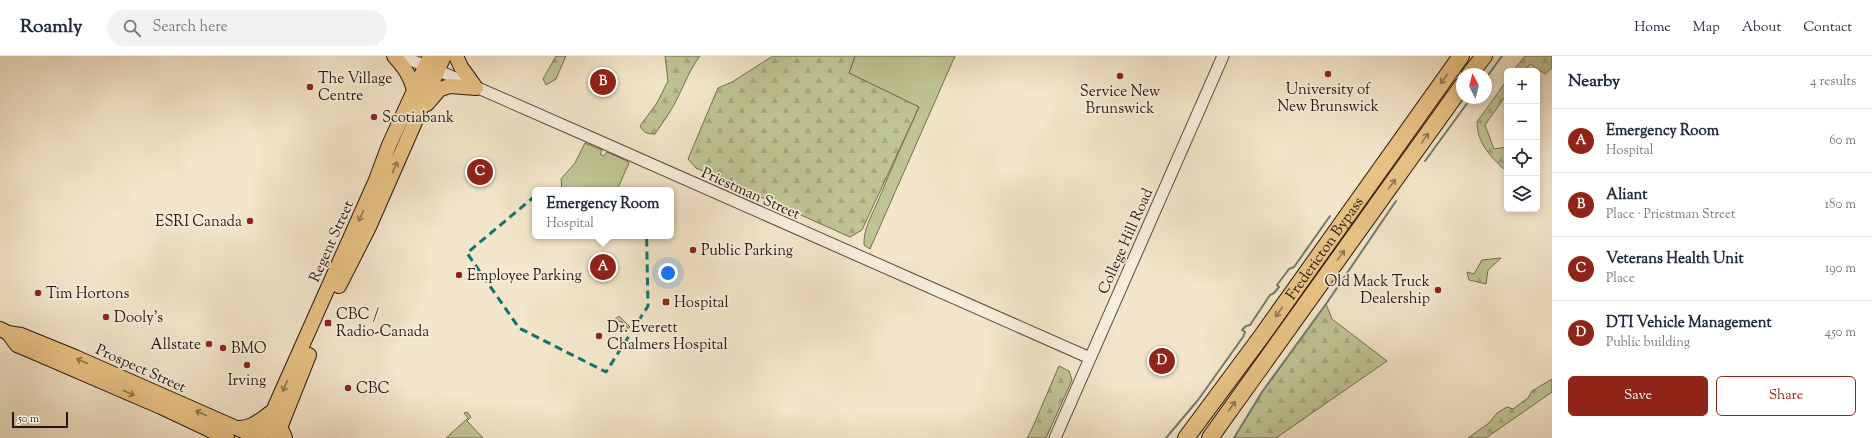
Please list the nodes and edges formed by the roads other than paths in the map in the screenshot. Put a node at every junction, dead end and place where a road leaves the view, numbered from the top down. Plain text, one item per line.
1 (394, 56) edge
2 (400, 56) edge
3 (444, 56) edge
4 (456, 56) edge
5 (1223, 56) edge
6 (1461, 56) edge
7 (1484, 56) edge
8 (430, 64) edge
9 (1475, 68) edge
10 (476, 88) junction
11 (414, 90) junction
12 (1456, 94) edge
13 (420, 108) junction
14 (4, 331) edge
15 (1090, 358) junction
16 (1211, 402) junction
17 (274, 411) junction
18 (232, 433) edge
19 (216, 434) edge
20 (280, 435) edge
21 (260, 438) edge
22 (1055, 438) edge
23 (1180, 438) edge
24 (1186, 438) edge
25 (1210, 438) edge

1 - 11 main road
2 - 8 street, Priestman Street
3 - 8 main road, Regent Street
4 - 10 main road
5 - 15 street, College Hill Road
6 -> 16 highway, Fredericton Bypass
7 - 9 highway
8 - 10 street, Priestman Street
8 - 11 main road, Regent Street
8 - 13 main road, Regent Street
10 - 13 main road
10 - 15 street, Priestman Street
11 -> 17 main road, Regent Street
25 -> 12 highway, Fredericton Bypass
20 -> 13 main road, Regent Street
18 -> 14 main road, Prospect Street
14 -> 19 main road, Prospect Street
15 - 22 street, College Hill Road
16 - 23 highway
16 - 24 highway, Fredericton Bypass
17 - 18 main road
17 - 21 main road, Regent Street
18 - 19 main road, Prospect Street
18 - 21 main road, Prospect Street

